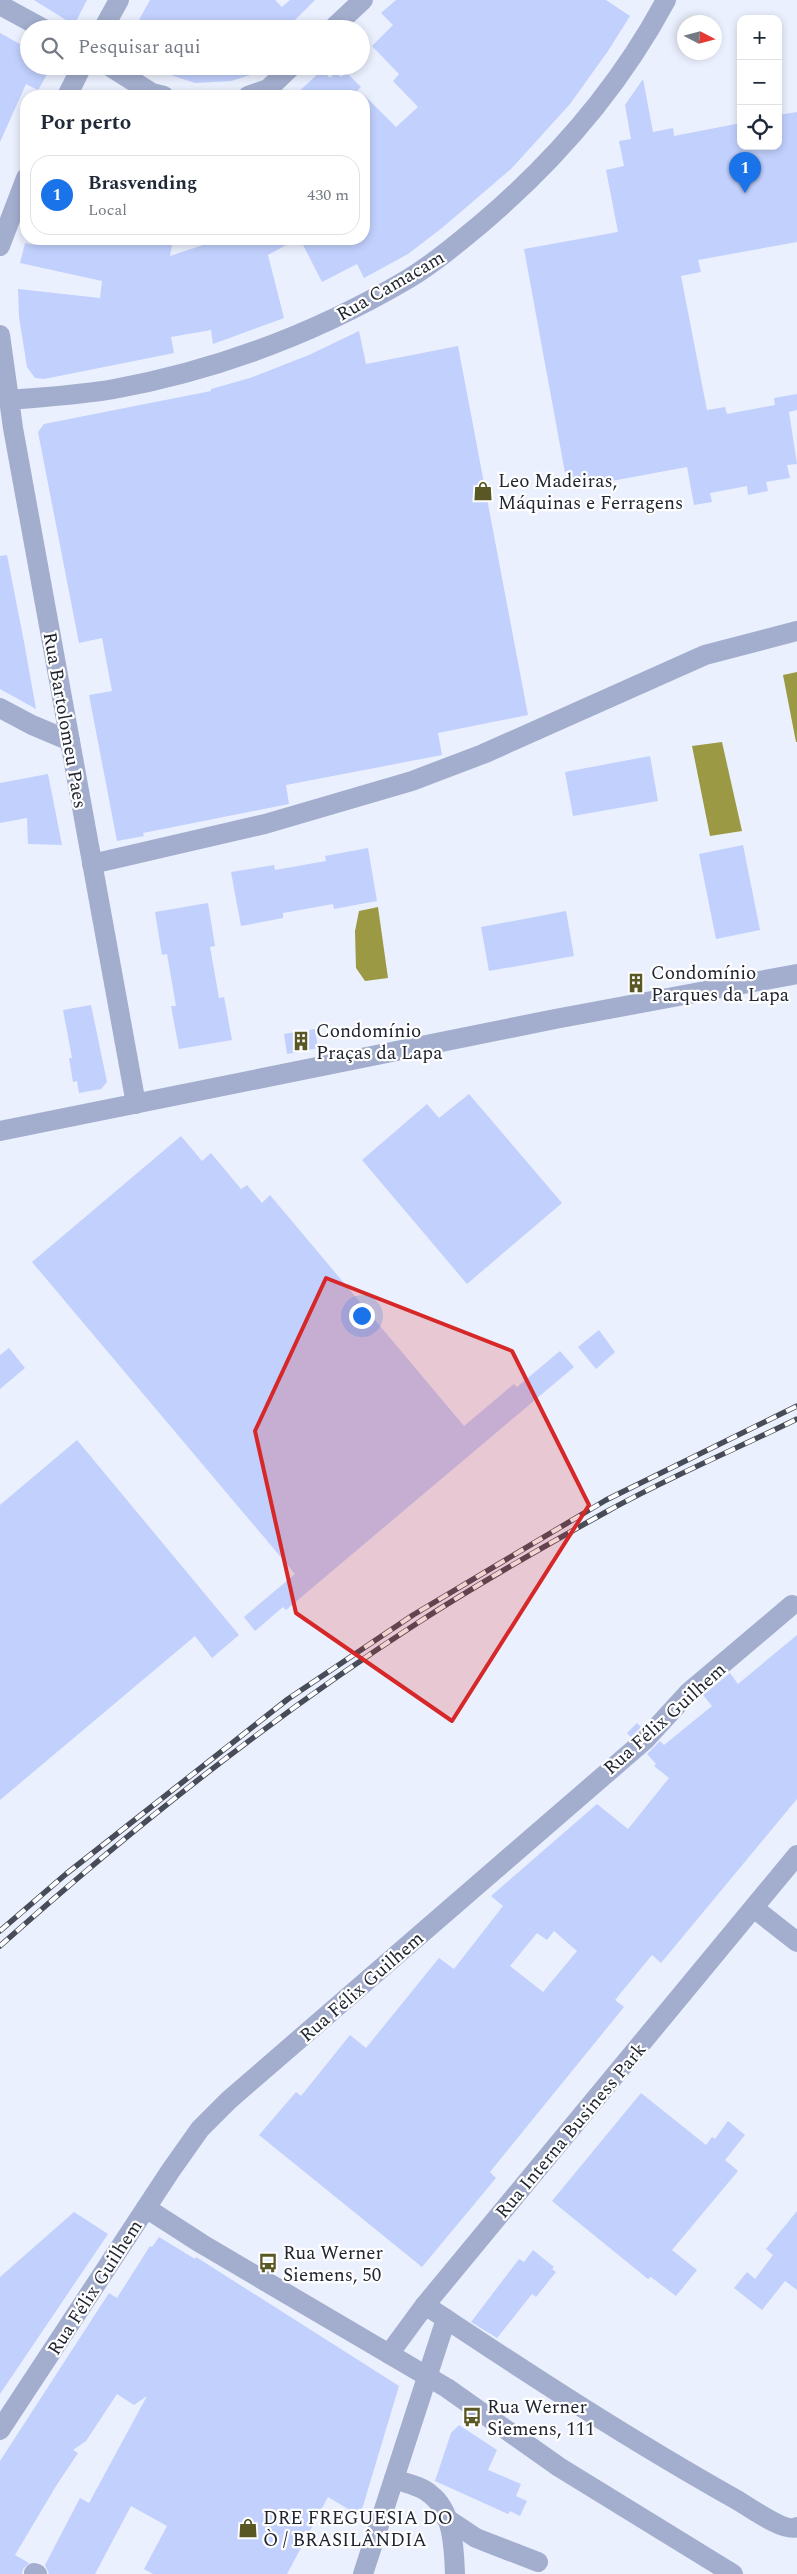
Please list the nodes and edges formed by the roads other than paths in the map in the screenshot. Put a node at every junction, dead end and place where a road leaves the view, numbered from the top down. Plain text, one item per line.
1 (120, 0) edge
2 (362, 0) edge
3 (666, 0) edge
4 (0, 5) edge
5 (28, 20) edge
6 (108, 20) edge
7 (341, 20) edge
8 (78, 75) edge
9 (123, 75) edge
10 (283, 75) edge
11 (70, 90) edge
12 (147, 90) edge
13 (268, 90) edge
14 (20, 194) edge
15 (0, 246) edge
16 (0, 335) edge
17 (10, 400) junction
18 (797, 631) edge
19 (0, 708) edge
20 (70, 741) junction
21 (92, 864) junction
22 (797, 974) edge
23 (136, 1104) junction
24 (0, 1131) edge
25 (792, 1605) dead end
26 (797, 1855) edge
27 (754, 1908) junction
28 (797, 1942) edge
29 (146, 2208) junction
30 (425, 2305) junction
31 (446, 2319) junction
32 (389, 2354) junction
33 (428, 2377) junction
34 (0, 2430) edge
35 (394, 2478) junction
36 (446, 2518) junction
37 (797, 2527) edge
38 (538, 2562) dead end
39 (364, 2574) edge
40 (455, 2574) edge
41 (733, 2574) edge

1 - 6 street
2 - 7 street
3 - 17 street, Rua Camacam
4 - 5 street
8 - 11 street
9 - 12 street
10 - 13 street
14 - 15 street
16 - 17 street, Rua Bartolomeu Paes
17 - 20 street, Rua Bartolomeu Paes
18 - 21 street
19 - 20 street
20 - 21 street, Rua Bartolomeu Paes
21 - 23 street, Rua Bartolomeu Paes
22 - 23 street
23 - 24 street
25 - 29 street, Rua Félix Guilhem
26 - 27 street, Rua Interna Business Park
27 - 28 street
27 - 30 street, Rua Interna Business Park
29 - 32 street
29 - 34 street, Rua Félix Guilhem
30 - 31 street
30 - 32 street, Rua Interna Business Park
31 - 33 street
31 - 37 street
32 - 33 street
33 - 35 street
33 - 41 street
35 - 36 street
35 - 39 street
36 - 38 street
36 - 40 street

